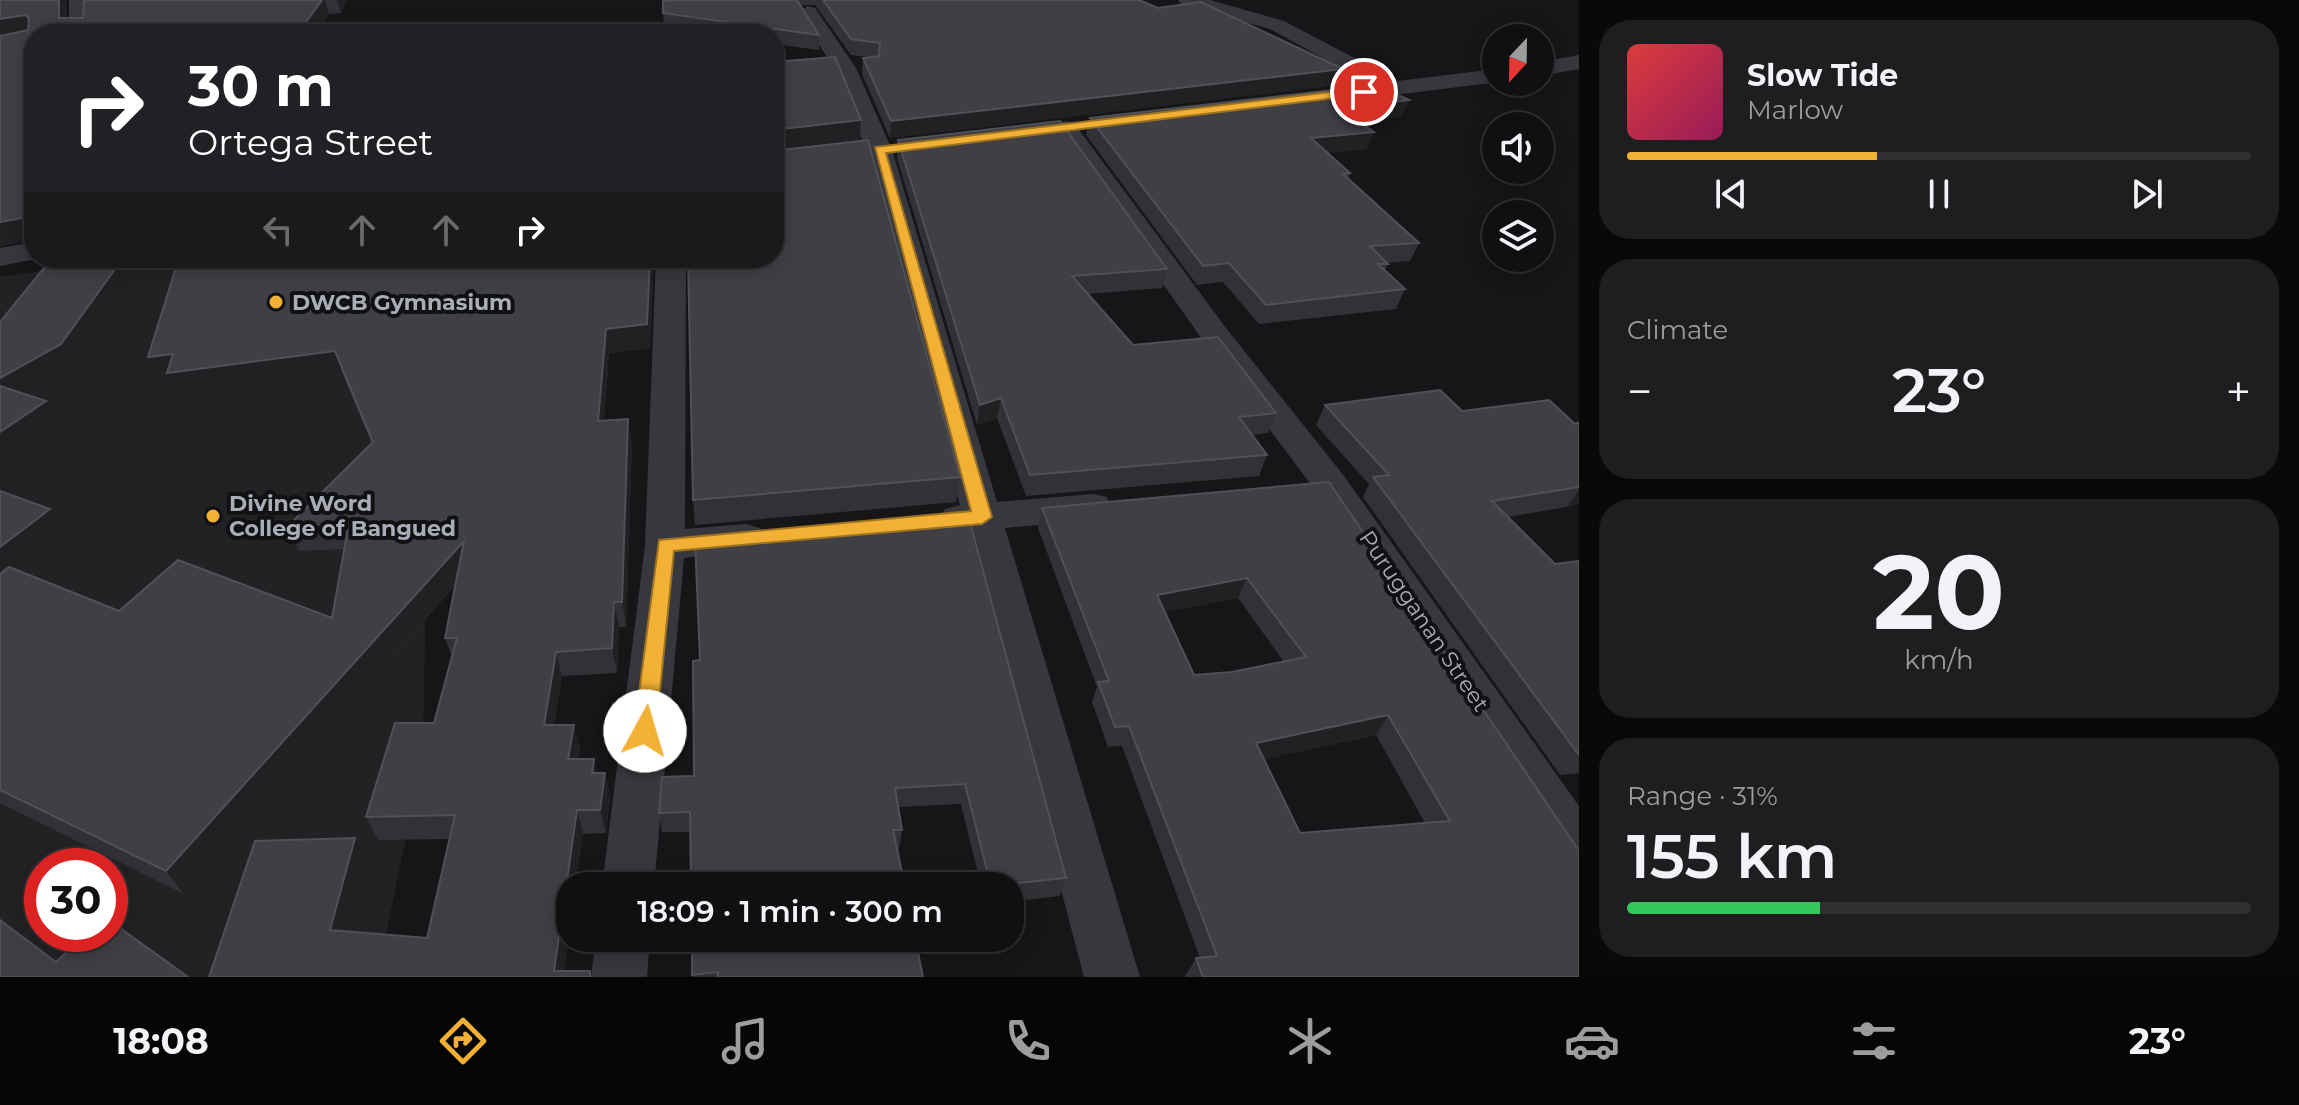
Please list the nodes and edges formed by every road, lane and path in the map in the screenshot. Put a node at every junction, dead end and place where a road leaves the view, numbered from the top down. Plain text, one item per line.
1 (79, 0) edge
2 (1188, 0) edge
3 (808, 12) edge
4 (79, 24) edge
5 (1579, 62) edge
6 (1554, 66) edge
7 (1482, 78) edge
8 (1394, 88) junction
9 (1316, 98) edge
10 (1065, 128) edge
11 (24, 253) edge
12 (0, 257) edge
13 (671, 268) edge
14 (1331, 485) junction
15 (1283, 489) edge
16 (1125, 504) edge
17 (982, 517) junction
18 (919, 523) edge
19 (776, 535) edge
20 (665, 545) junction
21 (1579, 848) edge
22 (630, 872) edge
23 (622, 952) edge
24 (619, 977) edge
25 (1112, 977) edge

1 - 4 street
2 - 8 street
3 - 17 street
5 - 6 street
7 - 8 street
8 - 9 street
10 - 14 street, Purugganan Street
11 - 12 street
13 - 20 street
14 - 15 street
14 - 21 street, Purugganan Street
16 - 17 street
17 - 18 street
17 - 25 street
19 - 20 street
20 - 22 street
23 - 24 street

